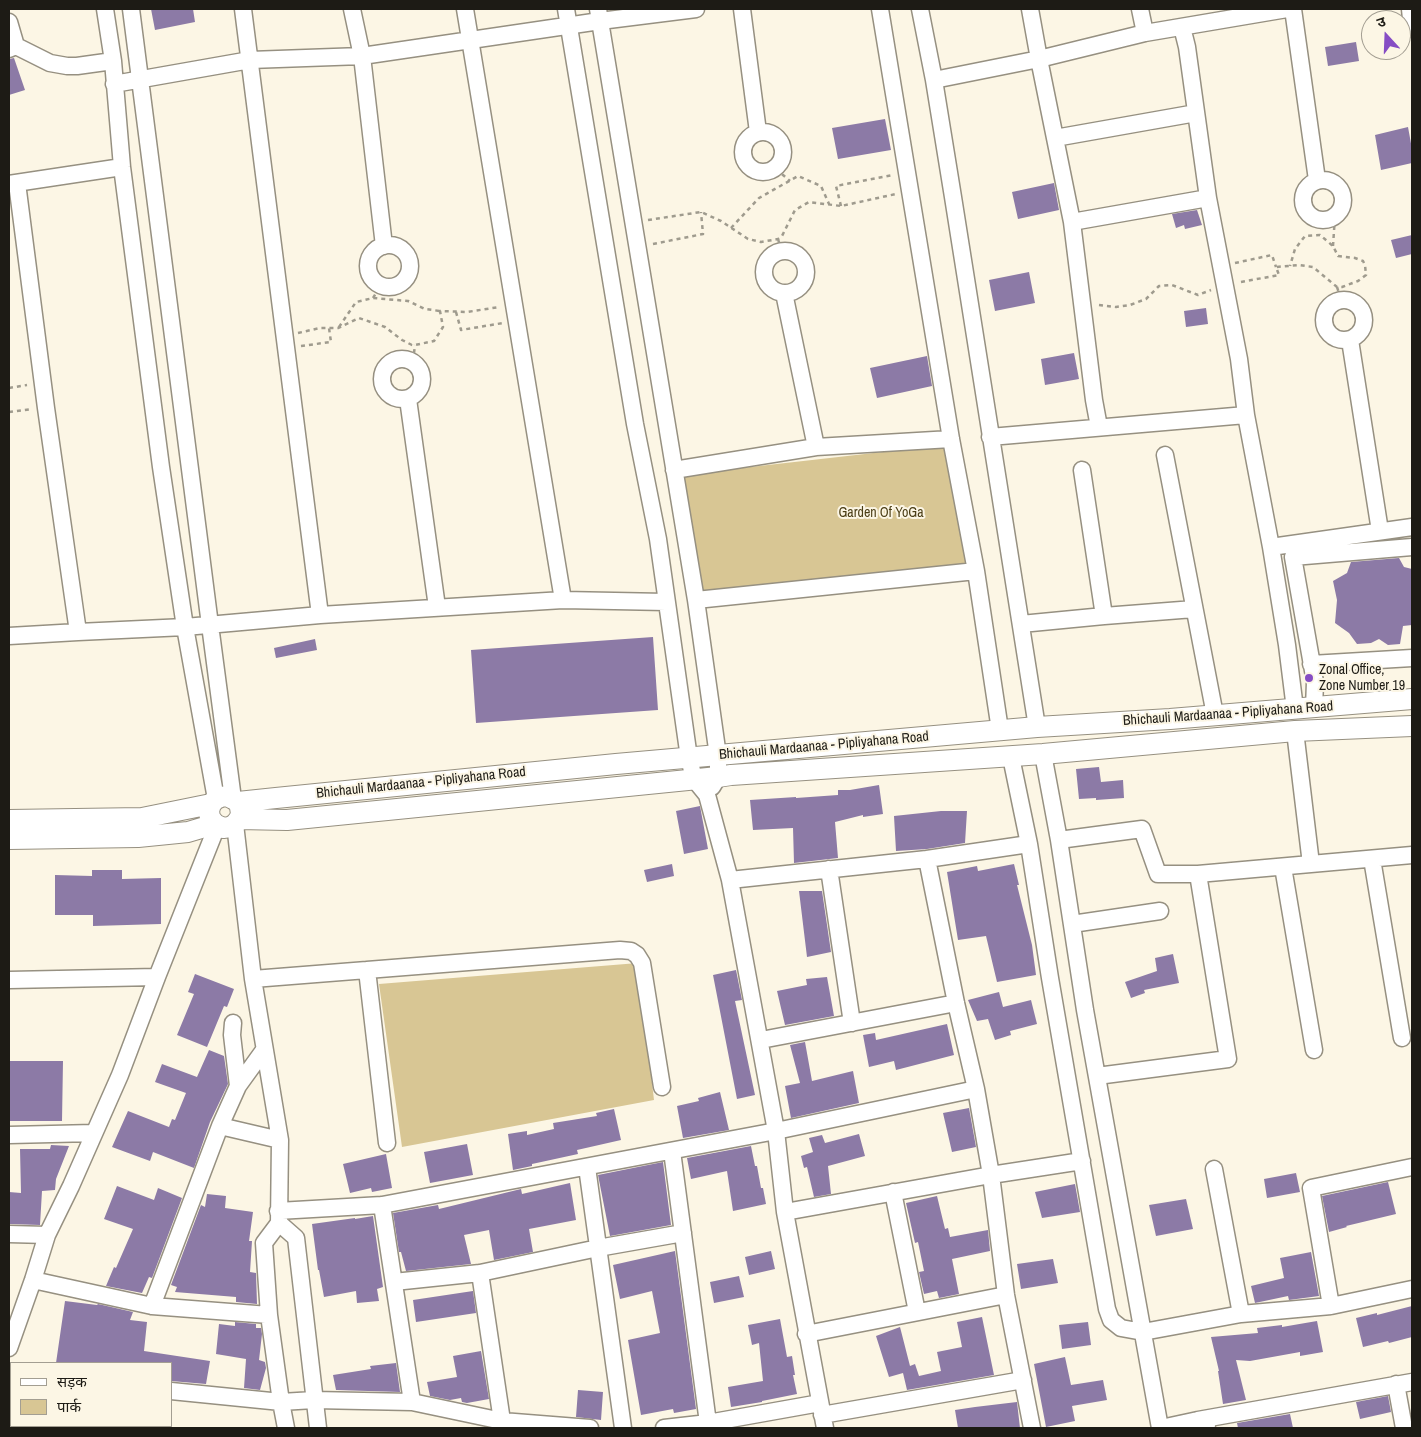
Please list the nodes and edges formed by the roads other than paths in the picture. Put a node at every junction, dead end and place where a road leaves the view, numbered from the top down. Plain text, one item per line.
1 (105, 9) edge
2 (131, 9) edge
3 (243, 9) edge
4 (352, 9) edge
5 (465, 9) edge
6 (566, 9) edge
7 (696, 9) edge
8 (742, 9) edge
9 (880, 9) edge
10 (920, 9) edge
11 (1030, 9) edge
12 (1140, 9) edge
13 (1287, 9) edge
14 (1293, 9) edge
15 (1410, 9) edge
16 (1223, 14) edge
17 (599, 15) edge
18 (9, 22) edge
19 (569, 26) junction
20 (1182, 27) junction
21 (1412, 29) edge
22 (1145, 33) junction
23 (470, 40) junction
24 (13, 48) edge
25 (362, 56) junction
26 (1040, 59) junction
27 (250, 60) junction
28 (113, 61) junction
29 (140, 79) junction
30 (934, 80) junction
31 (114, 84) junction
32 (1196, 113) junction
33 (758, 132) junction
34 (1055, 138) junction
35 (122, 167) junction
36 (1317, 180) junction
37 (13, 184) edge
38 (1208, 198) junction
39 (1072, 222) junction
40 (384, 246) junction
41 (784, 293) junction
42 (1350, 340) junction
43 (408, 399) junction
44 (1246, 416) junction
45 (1099, 427) junction
46 (990, 437) junction
47 (951, 439) junction
48 (816, 447) junction
49 (1165, 456) dead end
50 (674, 470) junction
51 (1082, 470) dead end
52 (1412, 527) edge
53 (1380, 531) junction
54 (1271, 547) junction
55 (1412, 547) edge
56 (976, 571) junction
57 (562, 600) junction
58 (696, 600) junction
59 (666, 602) junction
60 (437, 607) junction
61 (1194, 609) junction
62 (320, 615) junction
63 (1104, 616) junction
64 (1021, 624) junction
65 (210, 625) junction
66 (185, 627) junction
67 (78, 632) junction
68 (9, 636) edge
69 (1412, 658) edge
70 (1311, 664) junction
71 (1412, 700) edge
72 (1304, 708) junction
73 (1215, 716) junction
74 (1412, 726) edge
75 (1037, 727) junction
76 (1000, 730) junction
77 (1295, 731) junction
78 (1043, 754) junction
79 (718, 756) junction
80 (1011, 756) junction
81 (689, 758) junction
82 (718, 777) junction
83 (694, 779) junction
84 (706, 795) junction
85 (226, 812) junction
86 (9, 820) edge
87 (9, 840) edge
88 (1059, 840) junction
89 (1029, 844) junction
90 (1412, 855) edge
91 (1372, 858) junction
92 (927, 859) junction
93 (1311, 864) junction
94 (1283, 867) junction
95 (829, 869) junction
96 (1198, 874) junction
97 (730, 880) junction
98 (1160, 911) dead end
99 (1072, 924) junction
100 (367, 970) junction
101 (157, 978) junction
102 (253, 979) junction
103 (9, 980) edge
104 (956, 1003) junction
105 (852, 1023) junction
106 (233, 1024) dead end
107 (1402, 1038) dead end
108 (761, 1040) junction
109 (264, 1050) junction
110 (1314, 1050) dead end
111 (1097, 1076) junction
112 (238, 1086) junction
113 (662, 1087) dead end
114 (976, 1088) junction
115 (220, 1126) junction
116 (776, 1131) junction
117 (94, 1133) junction
118 (9, 1135) edge
119 (280, 1140) junction
120 (388, 1143) dead end
121 (672, 1151) junction
122 (1082, 1161) junction
123 (587, 1167) junction
124 (1412, 1167) edge
125 (1214, 1169) dead end
126 (990, 1175) junction
127 (893, 1192) junction
128 (382, 1205) junction
129 (785, 1212) junction
130 (279, 1217) junction
131 (683, 1233) junction
132 (9, 1234) edge
133 (47, 1235) junction
134 (598, 1248) junction
135 (480, 1272) junction
136 (33, 1280) junction
137 (394, 1282) junction
138 (1412, 1289) edge
139 (1006, 1295) junction
140 (152, 1306) junction
141 (1331, 1306) junction
142 (917, 1312) junction
143 (1241, 1314) junction
144 (269, 1315) junction
145 (14, 1322) edge
146 (1143, 1332) junction
147 (806, 1334) junction
148 (9, 1348) edge
149 (1023, 1380) junction
150 (1404, 1383) edge
151 (172, 1391) edge
152 (314, 1400) junction
153 (281, 1402) junction
154 (412, 1402) junction
155 (822, 1416) edge
156 (1198, 1420) junction
157 (502, 1421) junction
158 (708, 1423) junction
159 (286, 1428) edge
160 (318, 1428) edge
161 (590, 1428) edge
162 (623, 1428) edge
163 (664, 1428) edge
164 (1032, 1428) edge
165 (1161, 1428) edge
166 (1214, 1428) edge
167 (1404, 1428) edge

1 - 28 street
2 - 29 street
3 - 27 street
4 - 25 street
5 - 23 street
6 - 19 street
7 - 17 street
8 - 33 street
9 - 47 street
10 - 30 street
11 - 26 street
12 - 22 street
13 - 16 street
14 - 36 street
15 - 21 street
16 - 20 street
17 - 19 street
17 - 50 street
18 - 24 street
19 - 23 street
19 - 59 street
20 - 22 street
20 - 32 street
22 - 26 street
23 - 25 street
23 - 57 street
24 - 28 street
25 - 27 street
25 - 40 street
26 - 30 street
26 - 34 street
27 - 29 street
27 - 62 street
28 - 31 street
29 - 31 street
29 - 65 street
30 - 46 street
31 - 35 street
32 - 34 street
32 - 38 street
33 - 33 street
34 - 39 street
35 - 37 street
35 - 66 street
36 - 36 street
37 - 67 street
38 - 39 street
38 - 44 street
39 - 45 street
40 - 40 street
41 - 41 street
41 - 48 street
42 - 42 street
42 - 53 street
43 - 43 street
43 - 60 street
44 - 45 street
44 - 54 street
45 - 46 street
46 - 64 street
47 - 48 street
47 - 56 street
48 - 50 street
49 - 61 street
50 - 58 street
51 - 63 street
52 - 53 street
53 - 54 street
54 - 72 street
55 - 70 street
56 - 58 street
56 - 76 street
57 - 59 street
57 - 60 street
58 - 79 street
59 - 81 street
60 - 62 street
61 - 63 street
61 - 73 street
62 - 65 street
63 - 64 street
64 - 75 street
65 - 66 street
65 - 85 street
66 - 67 street
66 - 85 street
67 - 68 street
69 - 70 street
70 - 72 street
71 - 72 main road, Bhichauli Mardaanaa - Pipliyahana Road
72 - 73 main road, Bhichauli Mardaanaa - Pipliyahana Road
73 - 75 main road, Bhichauli Mardaanaa - Pipliyahana Road
74 - 77 main road, Bhichauli Mardaanaa - Pipliyahana Road
75 - 76 main road, Bhichauli Mardaanaa - Pipliyahana Road
76 - 79 main road, Bhichauli Mardaanaa - Pipliyahana Road
77 - 78 main road, Bhichauli Mardaanaa - Pipliyahana Road
77 - 93 street
78 - 80 main road, Bhichauli Mardaanaa - Pipliyahana Road
78 - 88 street
79 - 81 main road, Bhichauli Mardaanaa - Pipliyahana Road
79 - 82 street
80 - 82 main road, Bhichauli Mardaanaa - Pipliyahana Road
80 - 89 street
81 - 83 street
81 - 85 main road, Bhichauli Mardaanaa - Pipliyahana Road
82 - 83 main road, Bhichauli Mardaanaa - Pipliyahana Road
82 - 84 street
83 - 84 street
83 - 85 main road, Bhichauli Mardaanaa - Pipliyahana Road
84 - 97 street
85 - 86 main road, Bhichauli Mardaanaa - Pipliyahana Road
85 - 87 main road, Bhichauli Mardaanaa - Pipliyahana Road
85 - 101 street
85 - 102 street
88 - 96 street
88 - 99 street
89 - 92 street
89 - 122 street
90 - 91 street
91 - 93 street
91 - 107 street
92 - 95 street
92 - 104 street
93 - 94 street
94 - 96 street
94 - 110 street
95 - 97 street
95 - 105 street
96 - 111 street
97 - 108 street
98 - 99 street
99 - 111 street
100 - 102 street
100 - 113 street
100 - 120 street
101 - 103 street
101 - 117 street
102 - 109 street
104 - 105 street
104 - 114 street
105 - 108 street
106 - 112 street
108 - 116 street
109 - 112 street
109 - 119 street
111 - 146 street
112 - 115 street
114 - 116 street
114 - 126 street
115 - 119 street
115 - 140 street
116 - 121 street
116 - 129 street
117 - 118 street
117 - 133 street
119 - 130 street
121 - 123 street
121 - 131 street
122 - 126 street
122 - 146 street
123 - 128 street
123 - 134 street
124 - 141 street
125 - 143 street
126 - 127 street
126 - 139 street
127 - 129 street
127 - 142 street
128 - 130 street
128 - 137 street
129 - 147 street
130 - 144 street
130 - 152 street
131 - 134 street
131 - 158 street
132 - 133 street
133 - 136 street
134 - 135 street
134 - 162 street
135 - 137 street
135 - 157 street
136 - 140 street
136 - 145 street
137 - 154 street
138 - 141 street
139 - 142 street
139 - 149 street
140 - 144 street
141 - 143 street
142 - 147 street
143 - 146 street
144 - 153 street
145 - 148 street
146 - 165 street
147 - 155 street
149 - 155 street
149 - 164 street
150 - 156 street
150 - 167 street
151 - 153 street
152 - 153 street
152 - 154 street
152 - 160 street
153 - 159 street
154 - 157 street
155 - 158 street
156 - 165 street
156 - 166 street
157 - 161 street
158 - 163 street

